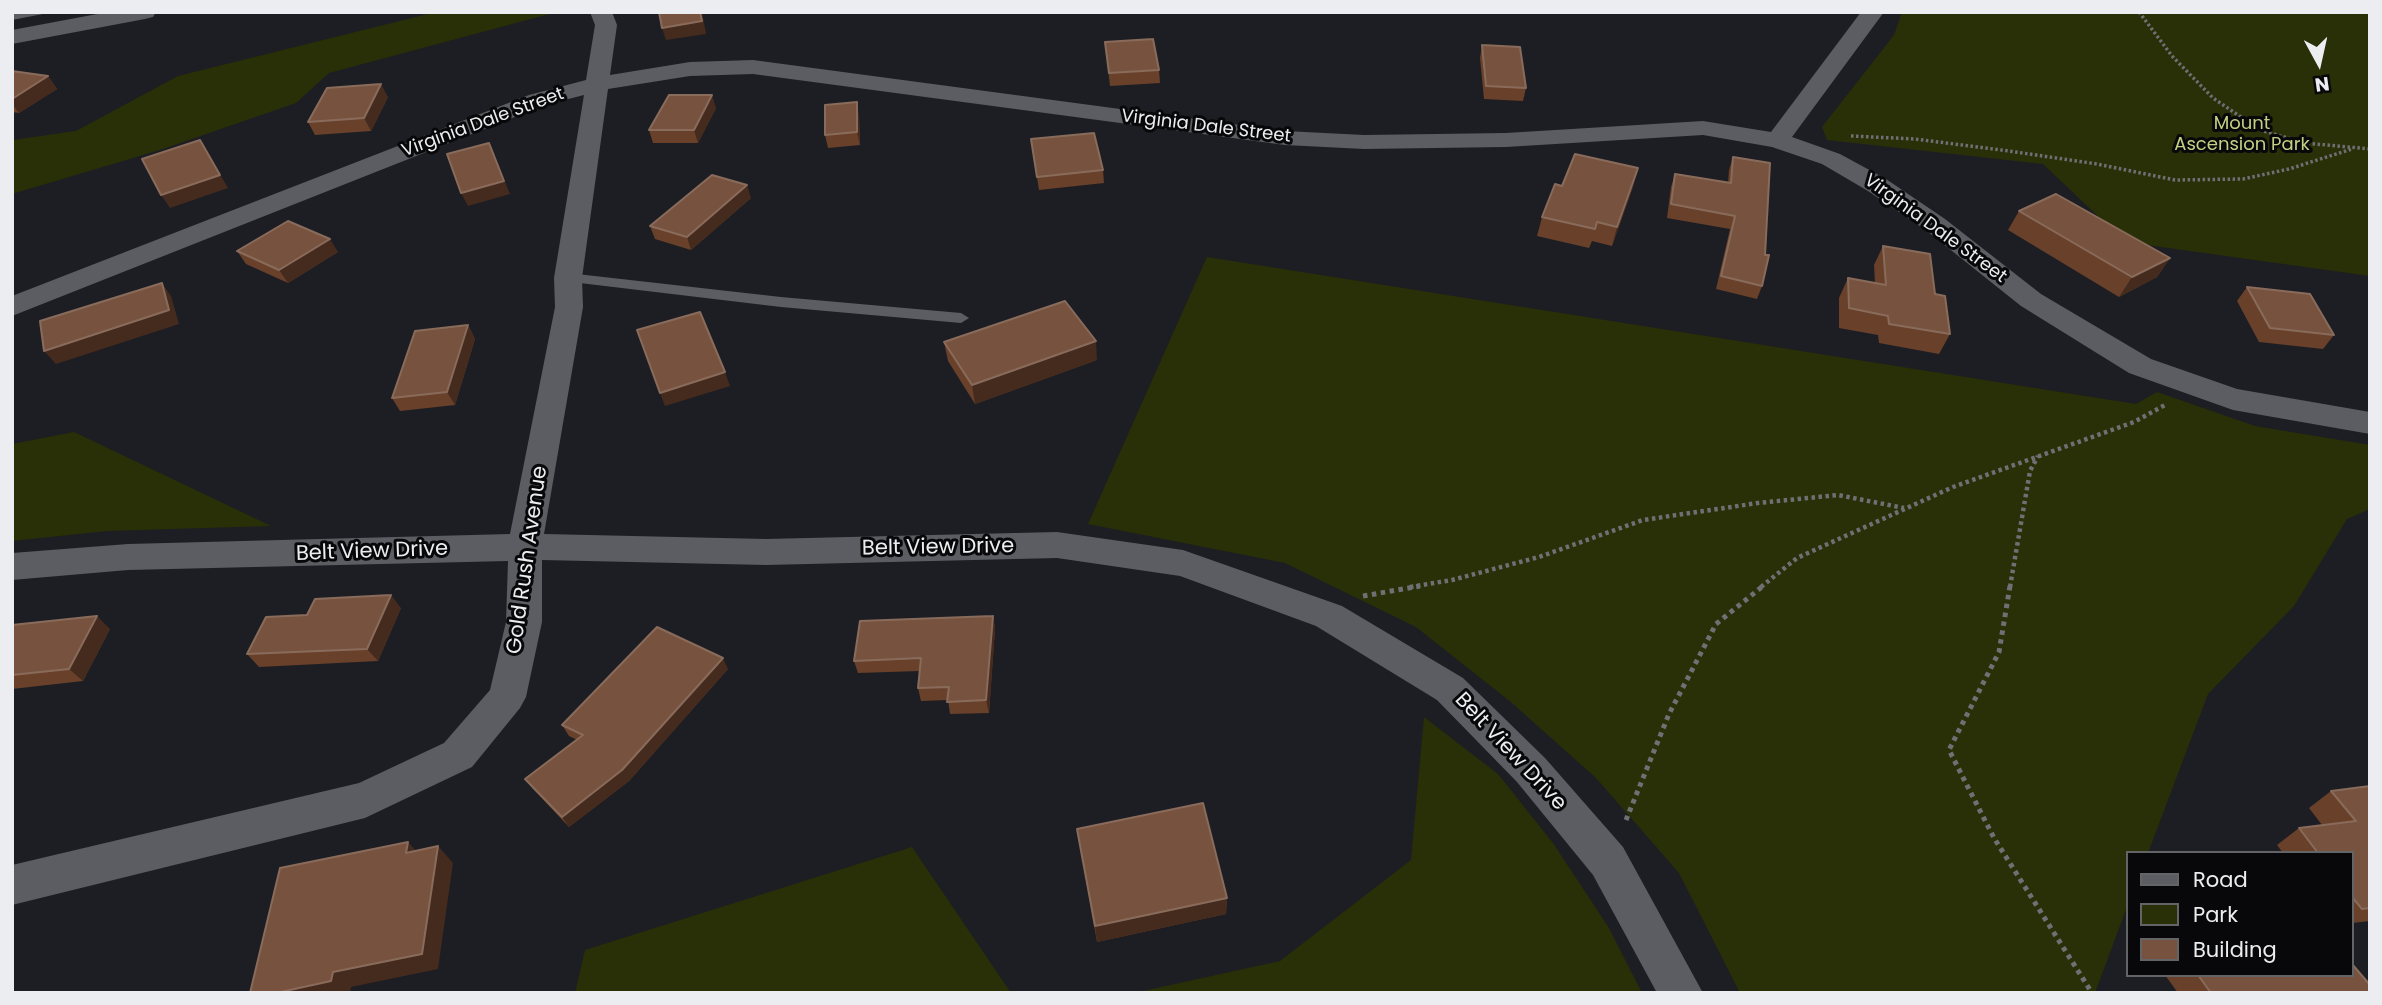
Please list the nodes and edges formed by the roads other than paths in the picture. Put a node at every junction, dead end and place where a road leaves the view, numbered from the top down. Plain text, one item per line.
1 (39, 12) edge
2 (145, 12) edge
3 (601, 12) edge
4 (1873, 12) edge
5 (12, 17) edge
6 (12, 37) edge
7 (597, 84) junction
8 (1777, 140) junction
9 (568, 278) junction
10 (12, 307) edge
11 (961, 318) dead end
12 (2370, 423) edge
13 (526, 547) junction
14 (12, 567) edge
15 (12, 885) edge
16 (1681, 993) edge

1 - 5 lane
2 - 6 street
3 - 7 street, Gold Rush Avenue
4 - 8 street
7 - 8 street, Virginia Dale Street
7 - 9 street, Gold Rush Avenue
7 - 10 street, Virginia Dale Street
8 - 12 street, Virginia Dale Street
9 - 11 lane
9 - 13 street, Gold Rush Avenue
13 - 14 street, Belt View Drive
13 - 15 street, Gold Rush Avenue
13 - 16 street, Belt View Drive

